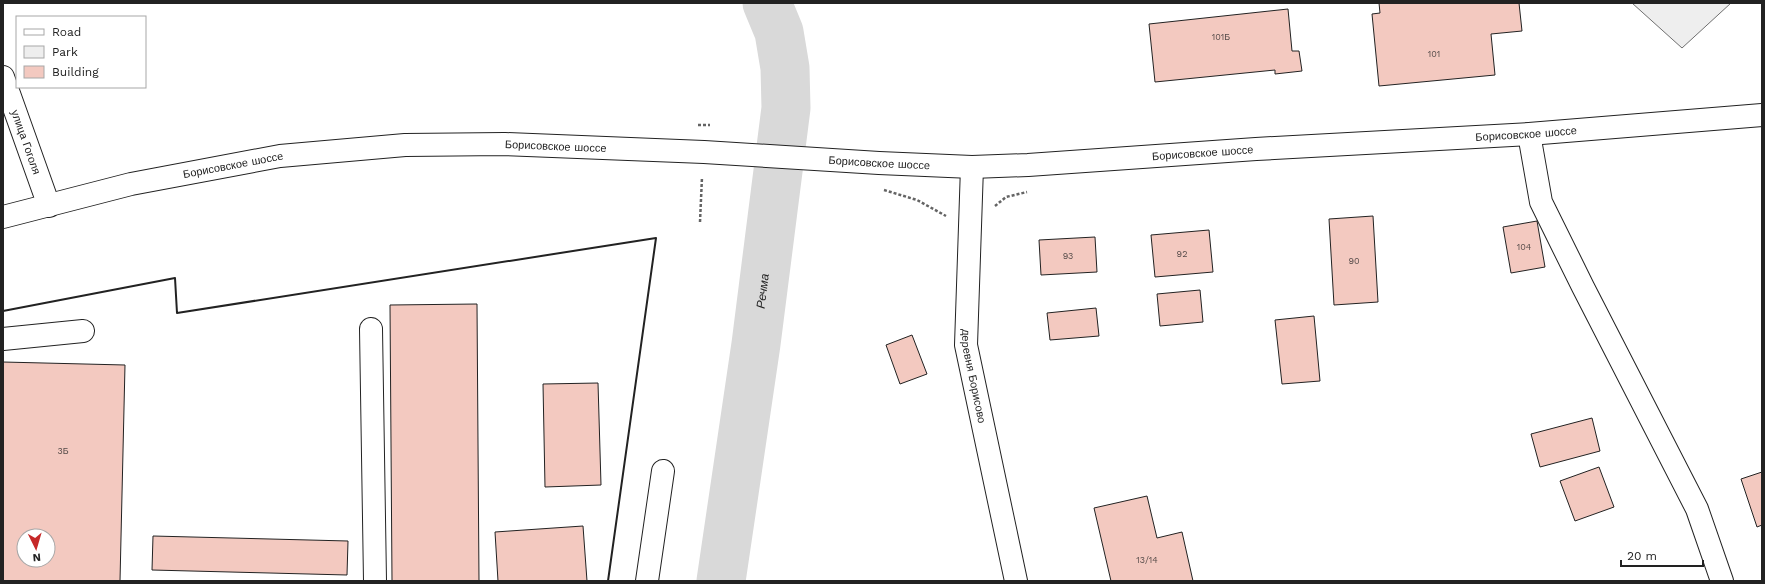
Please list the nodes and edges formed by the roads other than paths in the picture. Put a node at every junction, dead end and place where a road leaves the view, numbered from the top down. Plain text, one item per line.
1 (3, 78) edge
2 (1762, 115) edge
3 (1529, 134) junction
4 (972, 167) junction
5 (49, 206) junction
6 (3, 217) edge
7 (370, 329) dead end
8 (83, 331) dead end
9 (3, 339) edge
10 (663, 470) dead end
11 (375, 581) edge
12 (648, 581) edge
13 (1016, 581) edge
14 (1722, 581) edge

1 - 5 main road, улица Гоголя
2 - 3 main road, Борисовское шоссе
3 - 4 main road, Борисовское шоссе
3 - 14 main road
4 - 5 main road, Борисовское шоссе
4 - 13 main road, деревня Борисово
5 - 6 main road, Борисовское шоссе
7 - 11 main road
8 - 9 main road
10 - 12 main road

